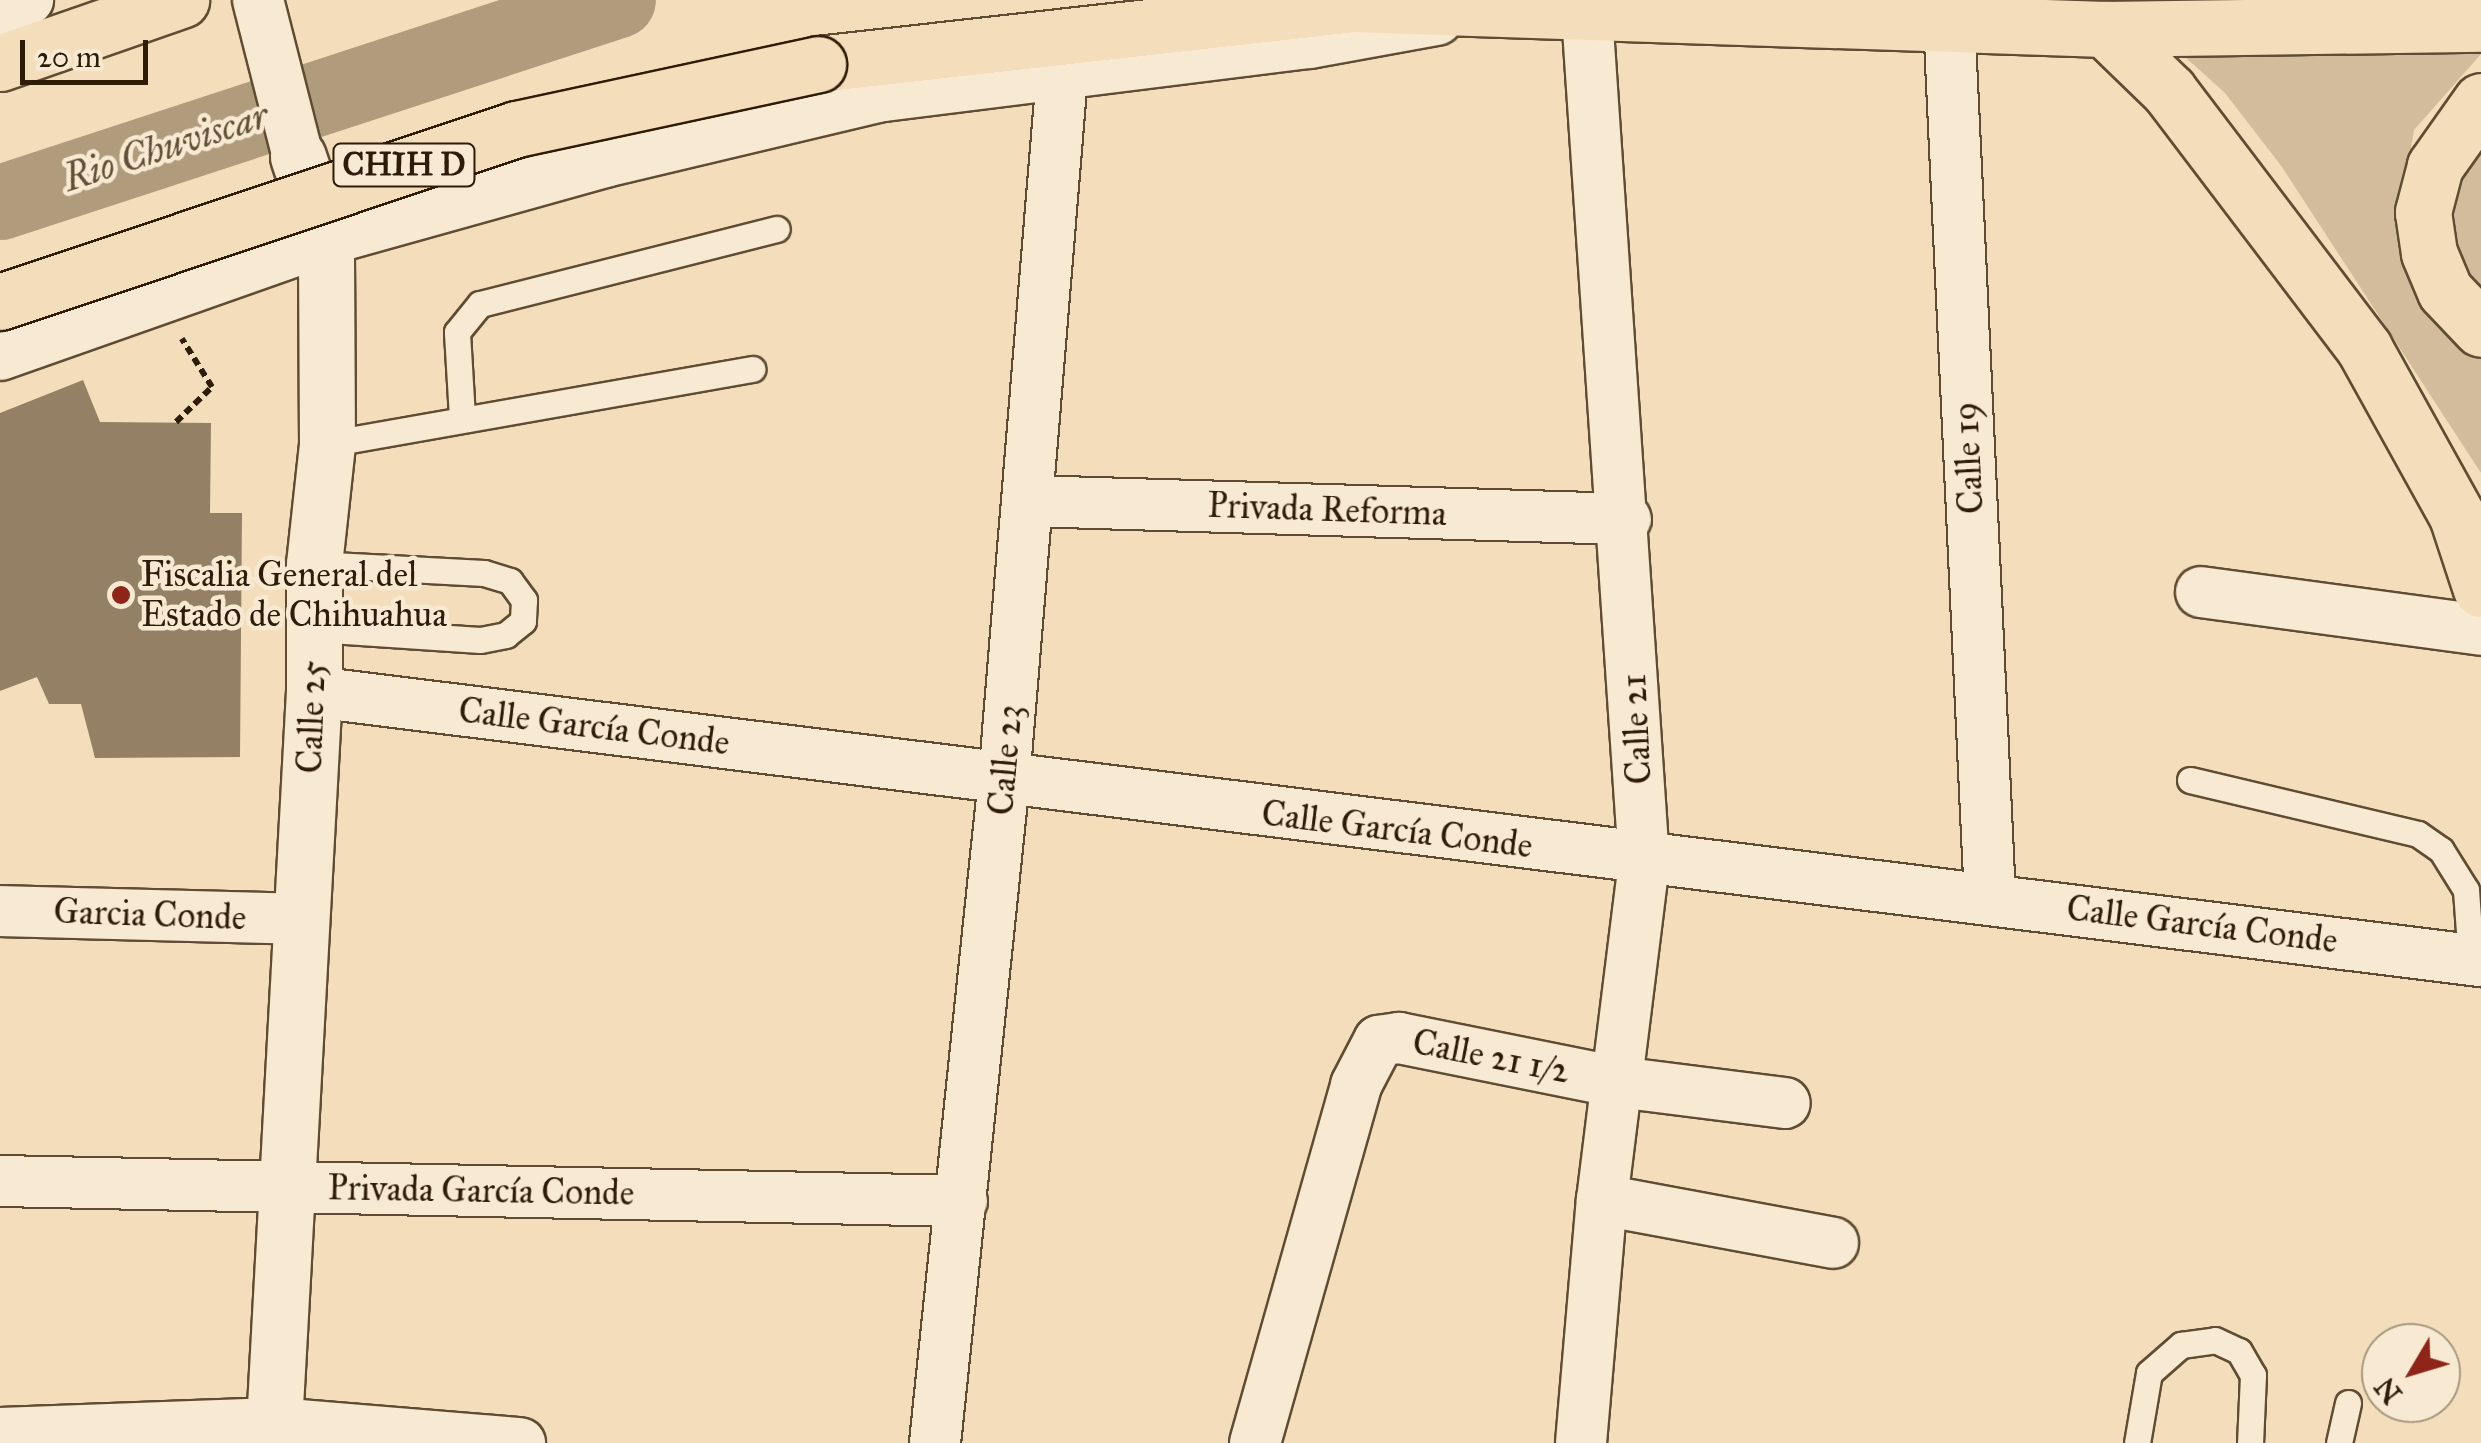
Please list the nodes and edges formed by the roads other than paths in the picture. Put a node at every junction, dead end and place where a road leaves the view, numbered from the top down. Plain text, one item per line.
1 (28, 0) edge
2 (181, 0) edge
3 (260, 6) edge
4 (0, 10) edge
5 (1484, 10) junction
6 (1587, 14) junction
7 (1949, 19) junction
8 (2481, 24) edge
9 (2106, 29) junction
10 (0, 63) edge
11 (1062, 76) junction
12 (2481, 101) edge
13 (298, 157) joint
14 (777, 229) dead end
15 (326, 240) junction
16 (0, 302) edge
17 (2481, 329) edge
18 (0, 355) edge
19 (752, 369) dead end
20 (462, 417) junction
21 (327, 444) junction
22 (1028, 501) junction
23 (1626, 519) junction
24 (314, 564) junction
25 (2481, 588) edge
26 (2201, 592) dead end
27 (315, 629) junction
28 (2481, 630) edge
29 (314, 692) junction
30 (1004, 780) junction
31 (2190, 780) dead end
32 (1644, 861) junction
33 (1990, 897) junction
34 (0, 911) edge
35 (301, 920) junction
36 (2476, 961) edge
37 (1618, 1082) junction
38 (1784, 1104) dead end
39 (0, 1181) edge
40 (290, 1188) junction
41 (1602, 1200) junction
42 (962, 1201) junction
43 (1833, 1243) dead end
44 (2348, 1403) dead end
45 (0, 1433) edge
46 (274, 1433) edge
47 (520, 1443) edge
48 (935, 1443) edge
49 (1256, 1443) edge
50 (1581, 1443) edge
51 (2138, 1443) edge
52 (2250, 1443) edge
53 (2340, 1443) edge

1 - 4 street
2 - 10 main road
3 - 13 street, Calle 25
5 - 6 main road, CHIH D
5 - 11 street
5 - 16 main road, CHIH D, bridge
6 - 7 main road, CHIH D
6 - 23 street, Calle 21
7 - 9 main road, CHIH D
7 - 33 street, Calle 19
8 - 9 main road, CHIH D
9 - 25 main road
11 - 15 street
11 - 22 street, Calle 23
12 - 17 main road
13 - 15 street, Calle 25
14 - 20 lane
15 - 18 street
15 - 21 street, Calle 25
19 - 20 lane
20 - 21 lane
21 - 24 street, Calle 25
22 - 23 street, Privada Reforma
22 - 30 street, Calle 23
23 - 32 street, Calle 21
24 - 27 street, Calle 25
24 - 27 lane
26 - 28 street
27 - 29 street, Calle 25
29 - 30 street, Calle García Conde
29 - 35 street, Calle 25
30 - 32 street, Calle García Conde
30 - 42 street, Calle 23
31 - 36 lane
32 - 33 street, Calle García Conde
32 - 37 street, Calle 21
33 - 36 street, Calle García Conde
34 - 35 street, Garcia Conde
35 - 40 street, Calle 25
37 - 38 street, Calle 21 1/2
37 - 41 street, Calle 21
37 - 49 street, Calle 21 1/2
39 - 40 street, Privada García Conde
40 - 42 street, Privada García Conde
40 - 46 street, Calle 25
41 - 43 street
41 - 50 street, Calle 21
42 - 48 street, Calle 23
44 - 53 lane
45 - 46 street
46 - 47 street
51 - 52 lane

